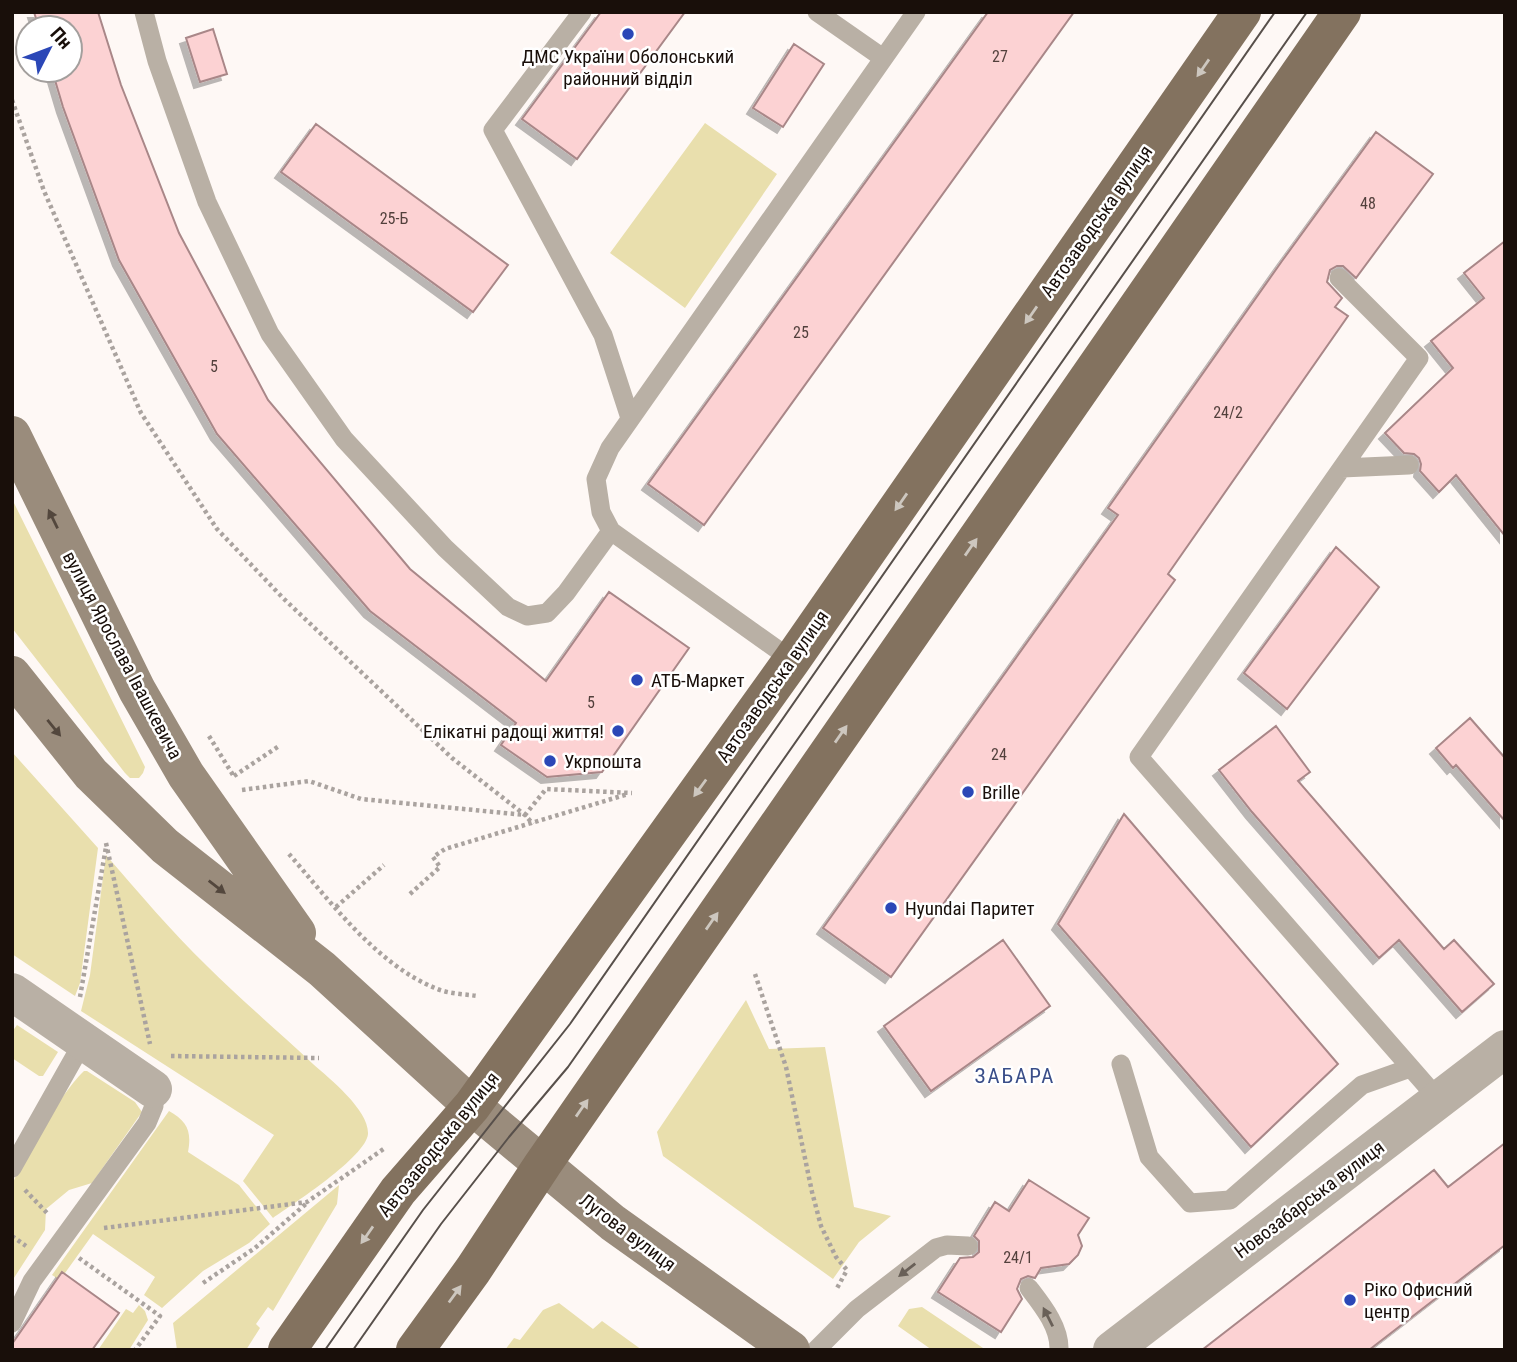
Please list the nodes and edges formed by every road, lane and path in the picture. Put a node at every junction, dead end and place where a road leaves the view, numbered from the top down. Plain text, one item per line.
1 (144, 12) edge
2 (582, 12) edge
3 (817, 12) edge
4 (916, 12) edge
5 (1242, 12) edge
6 (1342, 12) edge
7 (883, 58) junction
8 (12, 100) edge
9 (1339, 278) dead end
10 (630, 418) junction
11 (12, 435) edge
12 (1409, 465) dead end
13 (1342, 468) junction
14 (611, 531) junction
15 (792, 660) junction
16 (12, 675) edge
17 (209, 736) dead end
18 (279, 746) dead end
19 (234, 776) junction
20 (243, 790) junction
21 (251, 802) dead end
22 (525, 815) junction
23 (533, 824) junction
24 (283, 847) dead end
25 (384, 865) dead end
26 (410, 894) dead end
27 (336, 907) junction
28 (322, 969) junction
29 (755, 974) dead end
30 (12, 992) edge
31 (477, 996) dead end
32 (78, 1004) dead end
33 (83, 1042) junction
34 (1505, 1049) edge
35 (318, 1058) dead end
36 (1121, 1064) dead end
37 (158, 1067) junction
38 (1410, 1068) junction
39 (1439, 1100) junction
40 (472, 1106) junction
41 (385, 1147) dead end
42 (543, 1164) junction
43 (12, 1168) edge
44 (21, 1186) dead end
45 (307, 1202) junction
46 (62, 1238) junction
47 (968, 1246) dead end
48 (204, 1283) dead end
49 (1029, 1288) dead end
50 (834, 1293) dead end
51 (12, 1323) edge
52 (135, 1350) edge
53 (287, 1350) edge
54 (415, 1350) edge
55 (791, 1350) edge
56 (816, 1350) edge
57 (1059, 1350) edge
58 (1112, 1350) edge

1 - 14 lane
2 - 10 lane
3 - 7 lane
4 - 7 lane
5 -> 15 main road, Автозаводська вулиця
42 -> 6 main road
7 - 10 lane
8 - 22 path
9 - 13 lane
10 - 14 lane
28 -> 11 main road, вулиця Ярослава Івашкевича
12 - 13 lane
13 - 38 lane
14 - 15 lane
15 -> 40 main road, Автозаводська вулиця
16 -> 28 main road, вулиця Ярослава Івашкевича
17 - 19 path
18 - 19 path
19 - 20 path
20 - 21 path
20 - 22 path
22 - 23 path
22 - 23 path
23 - 26 path
24 - 27 path
25 - 27 path
27 - 31 path
28 - 40 main road, вулиця Ярослава Івашкевича
29 - 50 path
30 - 33 street
32 - 37 path
33 - 37 street
33 - 43 lane
34 - 39 street, Новозабарська вулиця
35 - 37 path
36 - 38 lane
37 - 46 lane
38 - 39 lane
39 - 58 street, Новозабарська вулиця
40 - 42 main road, Лугова вулиця
40 -> 53 main road, Автозаводська вулиця
41 - 45 path
54 -> 42 main road
42 - 55 main road, Лугова вулиця
44 - 46 path
45 - 46 path
45 - 48 path
46 - 51 lane
46 - 52 path
47 -> 56 lane
57 -> 49 lane

